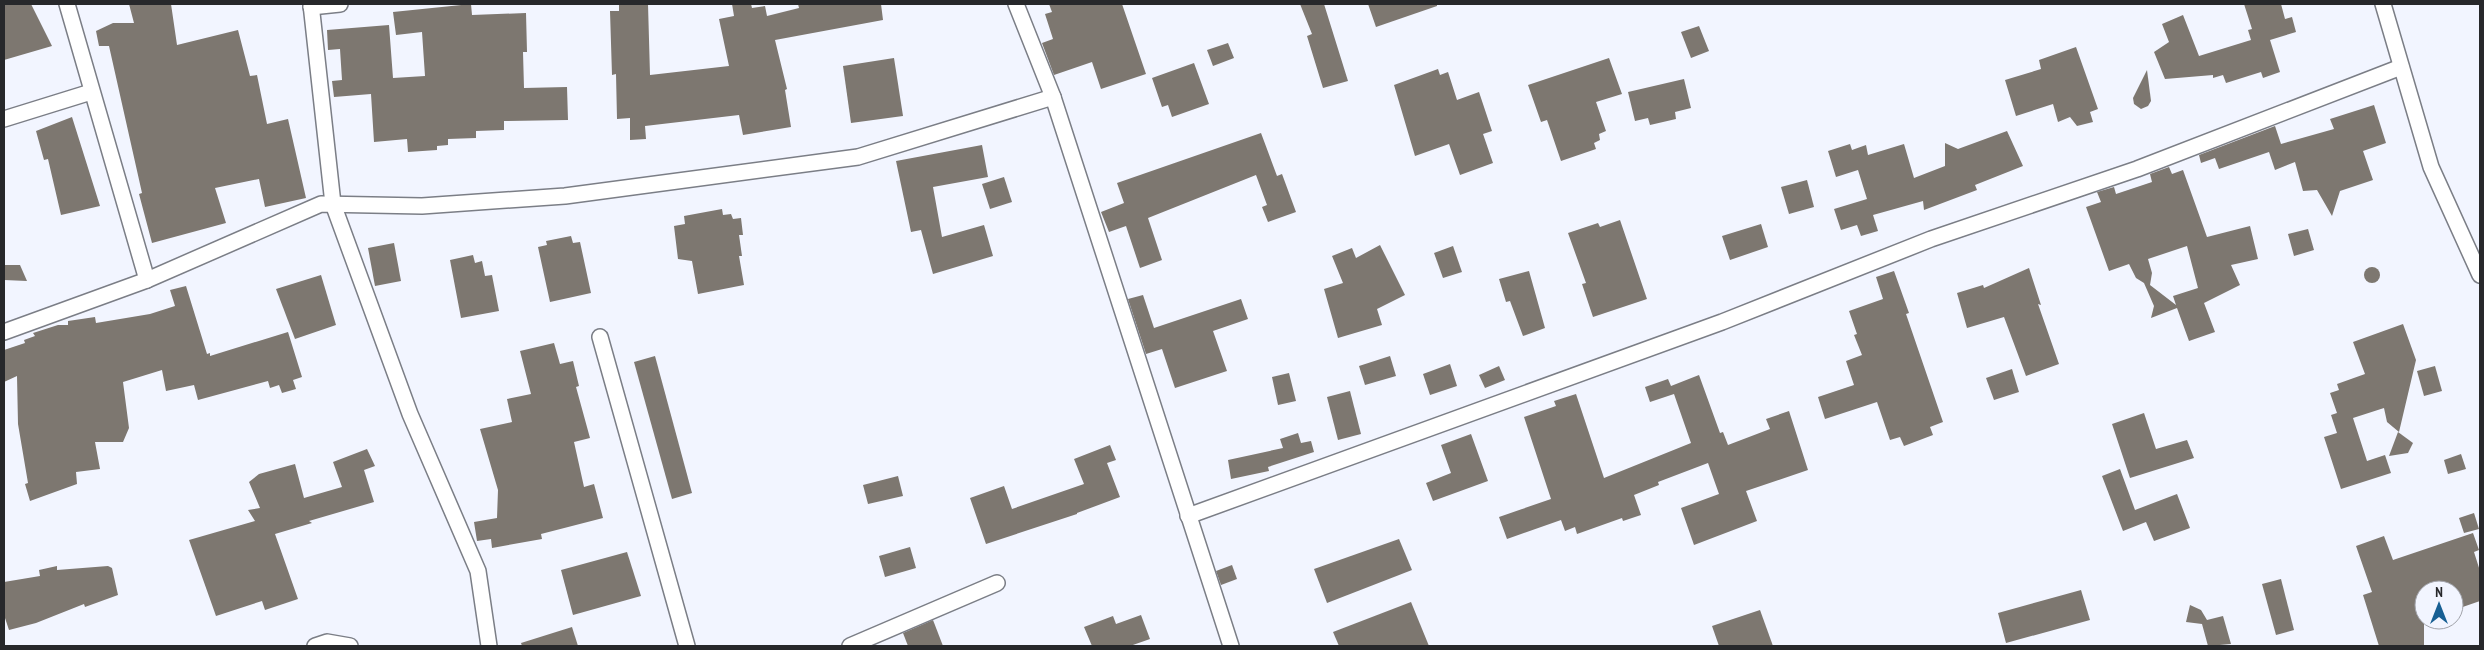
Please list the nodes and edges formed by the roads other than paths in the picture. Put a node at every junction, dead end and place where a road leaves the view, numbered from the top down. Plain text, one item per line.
1 (67, 4) edge
2 (340, 4) edge
3 (1016, 4) edge
4 (2383, 4) edge
5 (311, 5) edge
6 (2401, 67) junction
7 (91, 92) junction
8 (1053, 97) junction
9 (4, 119) edge
10 (333, 204) junction
11 (2480, 275) edge
12 (147, 280) junction
13 (4, 332) edge
14 (600, 337) dead end
15 (1188, 516) junction
16 (997, 583) dead end
17 (314, 646) edge
18 (350, 646) edge
19 (489, 646) edge
20 (687, 646) edge
21 (850, 646) edge
22 (1231, 646) edge

1 - 7 street
2 - 5 street
3 - 8 street
4 - 6 street
5 - 10 street
6 - 11 street
6 - 15 street
7 - 9 street
7 - 12 street
8 - 10 street
8 - 15 street
10 - 12 street
10 - 19 street
12 - 13 street
14 - 20 street
15 - 22 street
16 - 21 street
17 - 18 street

